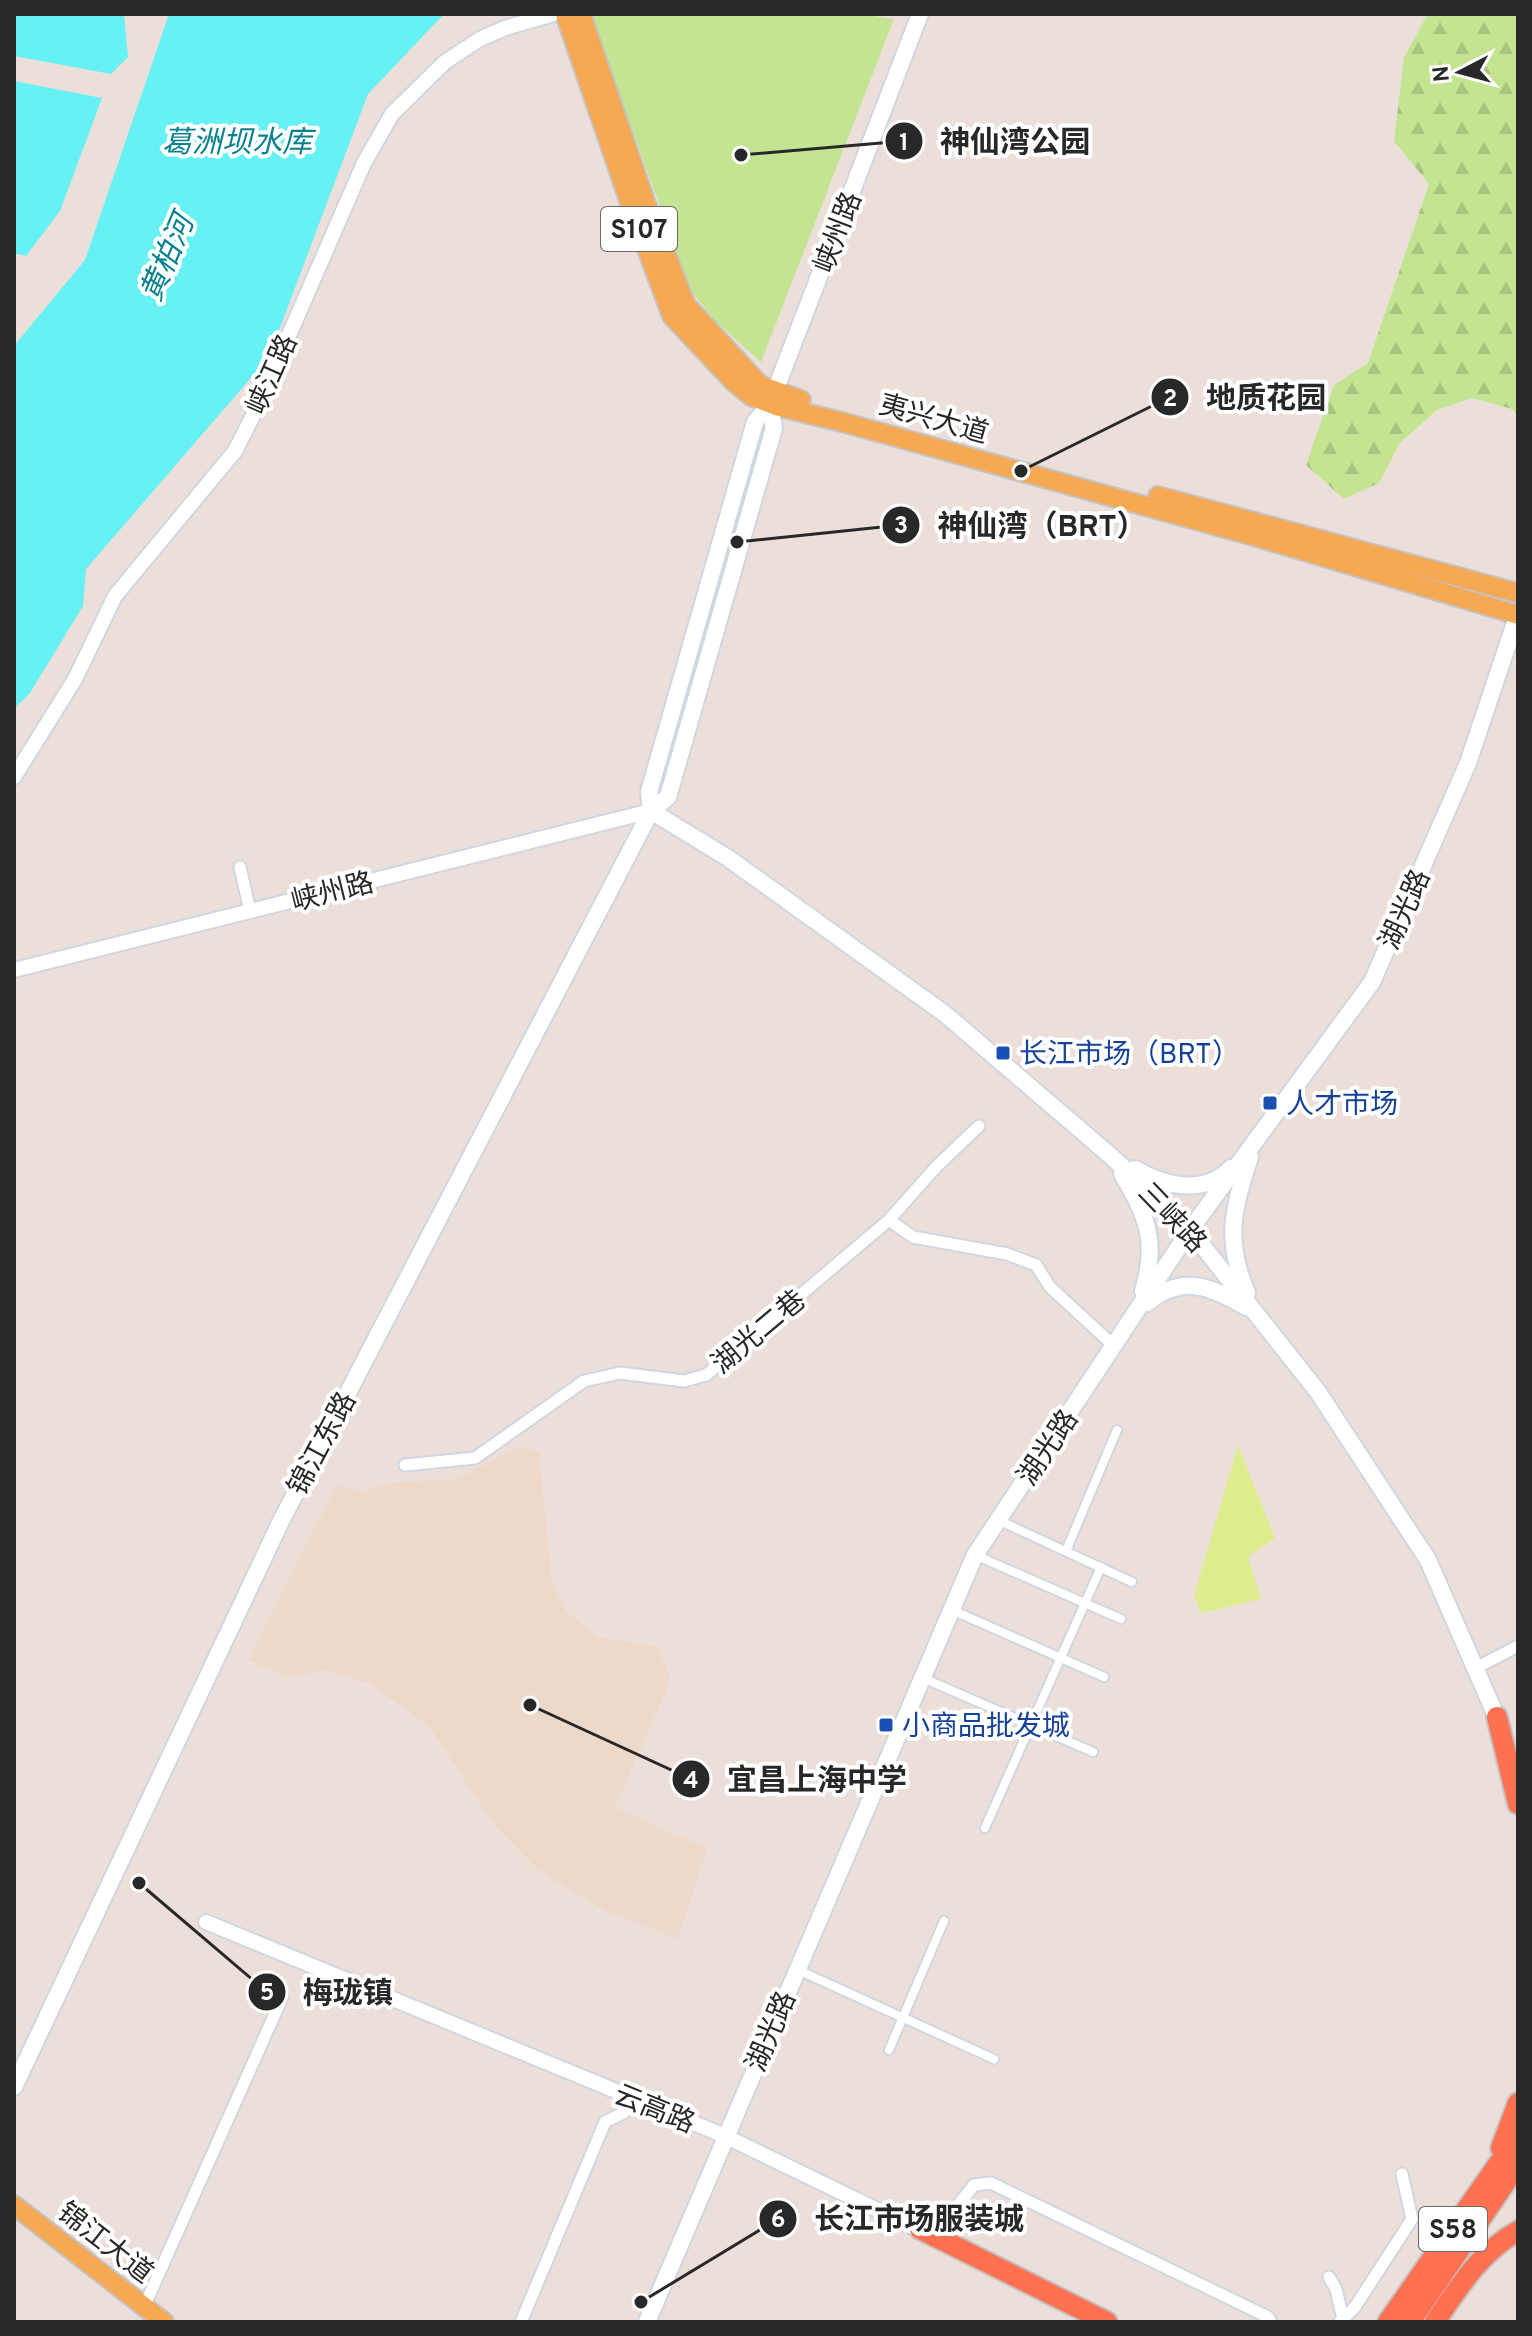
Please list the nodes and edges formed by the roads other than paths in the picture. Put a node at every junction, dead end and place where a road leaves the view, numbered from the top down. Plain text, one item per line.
1 (553, 14) edge
2 (565, 14) edge
3 (581, 14) edge
4 (920, 14) edge
5 (772, 398) junction
6 (1518, 593) edge
7 (1518, 615) edge
8 (14, 777) edge
9 (651, 811) junction
10 (240, 867) dead end
11 (250, 911) junction
12 (14, 970) edge
13 (979, 1126) dead end
14 (1254, 1144) junction
15 (1112, 1157) junction
16 (889, 1220) junction
17 (1190, 1230) junction
18 (1137, 1311) junction
19 (1255, 1313) junction
20 (1114, 1346) junction
21 (1117, 1430) dead end
22 (405, 1465) dead end
23 (998, 1520) junction
24 (1066, 1551) junction
25 (975, 1555) junction
26 (1101, 1567) junction
27 (1132, 1582) dead end
28 (1085, 1603) junction
29 (952, 1610) junction
30 (1121, 1619) dead end
31 (1518, 1646) edge
32 (1060, 1658) junction
33 (1476, 1668) junction
34 (1104, 1677) dead end
35 (923, 1678) junction
36 (1497, 1717) junction
37 (1030, 1725) junction
38 (1518, 1748) edge
39 (1093, 1752) dead end
40 (1518, 1776) edge
41 (1518, 1804) edge
42 (985, 1828) dead end
43 (944, 1921) dead end
44 (206, 1922) dead end
45 (797, 1970) junction
46 (282, 1998) dead end
47 (903, 2018) junction
48 (889, 2050) dead end
49 (994, 2059) dead end
50 (14, 2087) edge
51 (634, 2099) junction
52 (1518, 2103) edge
53 (725, 2136) junction
54 (1518, 2136) edge
55 (1518, 2164) edge
56 (1402, 2174) dead end
57 (1482, 2188) junction
58 (14, 2205) edge
59 (920, 2229) junction
60 (1518, 2231) edge
61 (1329, 2277) dead end
62 (144, 2307) junction
63 (1341, 2320) edge
64 (1394, 2321) edge
65 (164, 2322) edge
66 (521, 2322) edge
67 (647, 2322) edge
68 (1091, 2322) edge
69 (1107, 2322) edge
70 (1271, 2322) edge
71 (1435, 2322) edge

1 - 8 street, 峡江路
2 - 5 main road, 夷兴大道 / S107
3 - 5 main road, 夷兴大道
4 - 5 main road, 峡州路
5 - 6 main road, 夷兴大道
5 - 7 main road, 夷兴大道 / S107
5 - 9 main road, 峡州路
7 - 14 main road, 湖光路
9 - 11 street, 峡州路
9 - 15 main road, 三峡路
9 - 50 main road, 锦江东路
10 - 11 street
11 - 12 street, 峡州路
13 - 16 street, 湖光二巷
14 - 15 main road
14 - 17 main road, 湖光路
14 - 19 main road
15 - 17 main road, 三峡路
15 - 18 main road
16 - 20 street
16 - 22 street, 湖光二巷
17 - 18 main road, 湖光路
17 - 19 main road, 三峡路
18 - 19 main road
18 - 20 main road, 湖光路
19 - 33 main road, 三峡路
20 - 23 main road, 湖光路
21 - 24 street
23 - 24 street
23 - 25 main road, 湖光路
24 - 26 street
25 - 28 street
25 - 29 main road, 湖光路
26 - 27 street
26 - 28 street
28 - 30 street
28 - 32 street
29 - 32 street
29 - 35 main road, 湖光路
31 - 33 street
32 - 34 street
32 - 37 street
33 - 36 main road, 三峡路
35 - 37 street
35 - 45 main road, 湖光路
36 - 38 highway
36 - 40 main road, 三峡路
36 - 41 highway
37 - 39 street
37 - 42 street
43 - 47 street
44 - 51 street, 云高路
45 - 47 street
45 - 53 main road, 湖光路
46 - 62 street
47 - 48 street
47 - 49 street
51 - 53 street, 云高路
51 - 66 street
52 - 57 highway
53 - 59 street, 云高路
53 - 67 main road, 湖光路
54 - 57 highway, S58
55 - 64 highway, S58
56 - 63 street
57 - 64 highway, S58
58 - 62 main road, 锦江大道
59 - 68 street, 云高路
59 - 69 highway
59 - 70 street
60 - 71 highway
61 - 63 street
62 - 65 main road, 锦江大道

